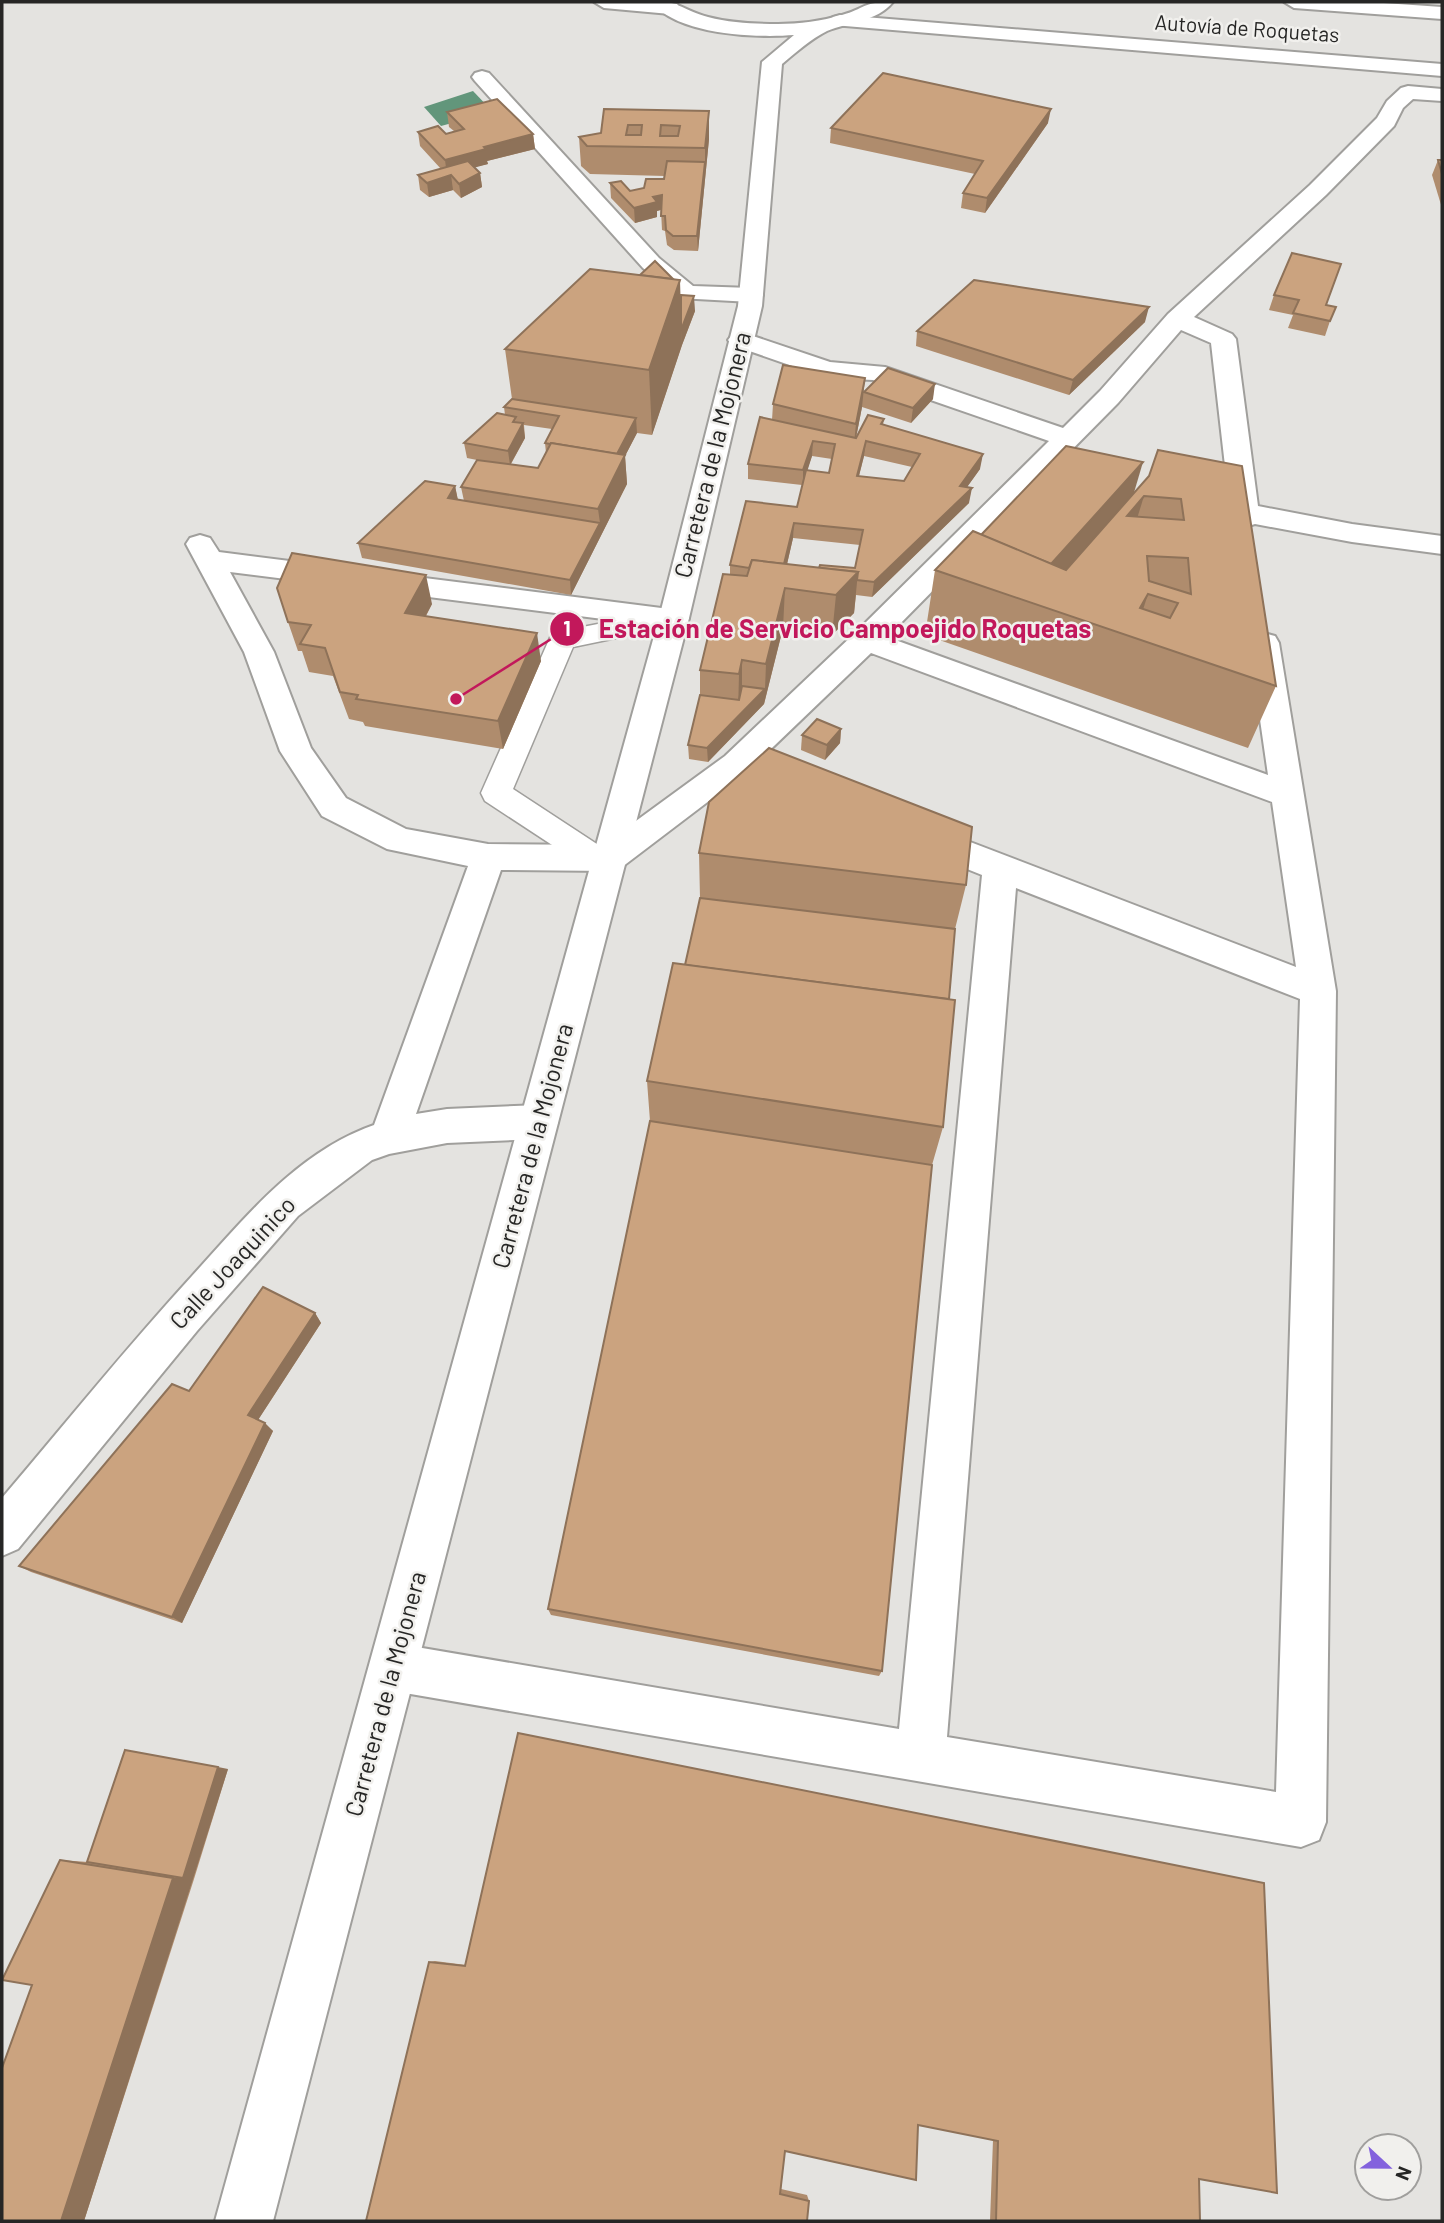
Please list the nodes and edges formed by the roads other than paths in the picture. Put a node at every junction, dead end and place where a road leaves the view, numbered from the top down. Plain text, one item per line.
1 (604, 2) edge
2 (884, 2) edge
3 (1294, 2) edge
4 (899, 3) edge
5 (666, 5) edge
6 (1442, 13) edge
7 (708, 23) junction
8 (833, 23) junction
9 (772, 62) junction
10 (1442, 70) edge
11 (482, 77) dead end
12 (1442, 95) edge
13 (751, 295) junction
14 (1177, 319) junction
15 (741, 340) junction
16 (1068, 439) junction
17 (1192, 503) edge
18 (1244, 513) junction
19 (1442, 545) edge
20 (1250, 553) edge
21 (1259, 607) edge
22 (674, 618) junction
23 (866, 640) junction
24 (736, 764) junction
25 (774, 779) edge
26 (1288, 795) junction
27 (887, 823) edge
28 (488, 857) junction
29 (602, 859) junction
30 (1000, 867) junction
31 (1318, 991) junction
32 (539, 1122) junction
33 (389, 1137) junction
34 (2, 1533) edge
35 (393, 1667) junction
36 (921, 1757) junction
37 (244, 2221) edge

1 - 5 main road
2 - 4 main road
2 - 8 main road
3 - 6 main road, Autovía de Roquetas
5 - 7 main road
7 - 8 main road
7 - 9 main road
8 - 9 main road
8 - 10 main road
9 - 13 main road, Carretera de la Mojonera
11 - 13 main road
12 - 14 main road
13 - 15 main road, Carretera de la Mojonera
14 - 16 main road
14 - 18 main road
15 - 16 main road
15 - 22 main road, Carretera de la Mojonera
16 - 23 main road
17 - 18 main road
18 - 19 main road
18 - 20 main road
21 - 26 main road
22 - 28 main road
22 - 29 main road, Carretera de la Mojonera
22 - 29 lane
23 - 24 main road
23 - 26 main road
24 - 25 main road
24 - 29 main road
26 - 31 main road
27 - 30 main road
28 - 29 main road
28 - 33 main road
29 - 32 main road, Carretera de la Mojonera
30 - 31 main road
30 - 36 main road
31 - 36 main road
32 - 33 main road, Calle Joaquinico
32 - 35 main road, Carretera de la Mojonera
33 - 34 main road, Calle Joaquinico
35 - 36 main road
35 - 37 main road, Carretera de la Mojonera

